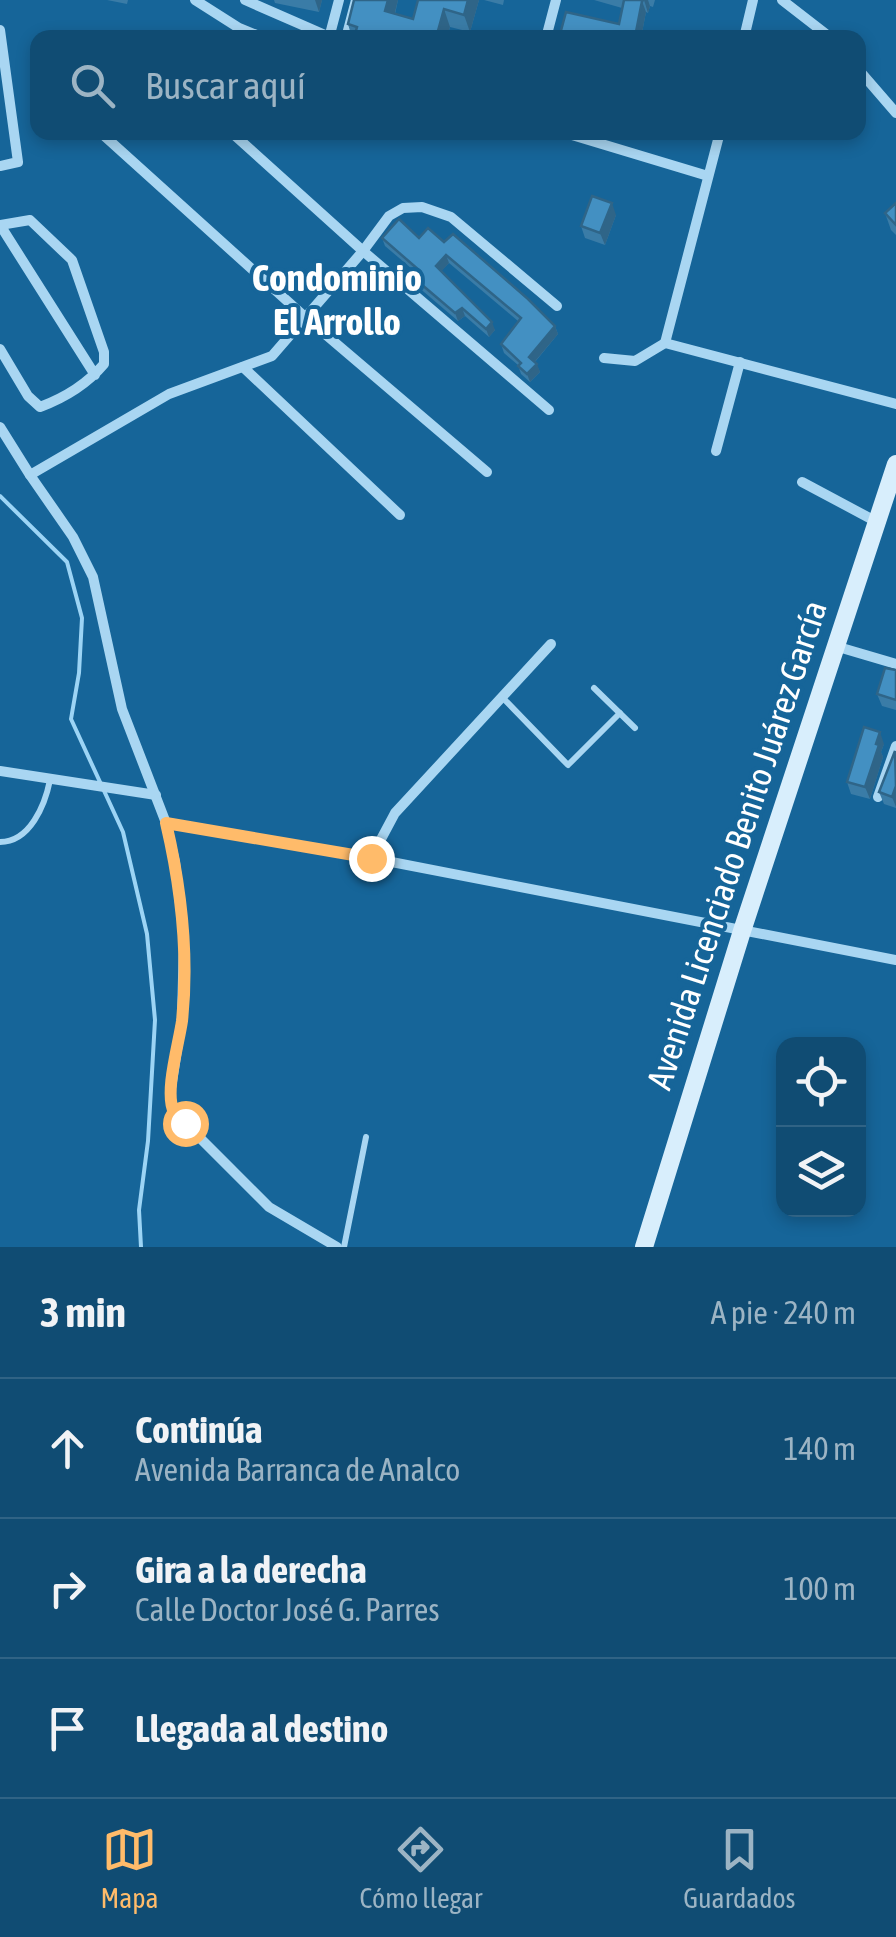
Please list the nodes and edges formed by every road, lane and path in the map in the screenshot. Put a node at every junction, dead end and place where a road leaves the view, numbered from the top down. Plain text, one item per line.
1 (195, 0) edge
2 (245, 0) edge
3 (340, 0) edge
4 (356, 0) edge
5 (556, 0) edge
6 (753, 0) edge
7 (782, 0) edge
8 (0, 30) edge
9 (244, 30) edge
10 (314, 30) edge
11 (332, 30) edge
12 (348, 30) edge
13 (548, 30) edge
14 (746, 30) edge
15 (821, 30) edge
16 (866, 78) edge
17 (4, 96) edge
18 (896, 113) edge
19 (109, 140) edge
20 (239, 140) edge
21 (589, 140) edge
22 (718, 140) edge
23 (0, 166) edge
24 (708, 176) junction
25 (0, 225) edge
26 (363, 252) junction
27 (557, 306) dead end
28 (305, 317) junction
29 (665, 343) junction
30 (0, 348) edge
31 (604, 358) dead end
32 (740, 362) junction
33 (243, 368) junction
34 (95, 375) junction
35 (896, 404) edge
36 (549, 410) dead end
37 (0, 427) edge
38 (716, 451) dead end
39 (896, 464) edge
40 (487, 472) dead end
41 (30, 475) junction
42 (802, 482) dead end
43 (400, 514) dead end
44 (877, 522) junction
45 (551, 644) dead end
46 (836, 646) junction
47 (896, 664) edge
48 (594, 688) dead end
49 (502, 696) junction
50 (620, 713) junction
51 (635, 728) dead end
52 (896, 746) edge
53 (0, 771) edge
54 (54, 779) junction
55 (156, 796) junction
56 (878, 797) edge
57 (166, 823) junction
58 (0, 842) edge
59 (371, 858) junction
60 (742, 931) junction
61 (896, 960) edge
62 (366, 1137) dead end
63 (340, 1247) edge
64 (644, 1247) edge

1 - 9 street
2 - 10 street
3 - 11 street
4 - 12 street
5 - 13 street
6 - 14 street
7 - 15 street
8 - 17 street
16 - 18 street
17 - 23 street
19 - 28 street
20 - 26 street
21 - 24 street
22 - 24 street
24 - 29 street
25 - 34 street
25 - 34 street
26 - 27 street
26 - 28 street
26 - 36 street
28 - 33 street
28 - 40 street
29 - 31 street
29 - 32 street
30 - 34 street
32 - 35 street
32 - 38 street
33 - 41 street
33 - 43 street
37 - 41 street
39 - 44 main road, Avenida Licenciado Benito Juárez García
41 - 55 street
42 - 44 street
44 - 46 main road, Avenida Licenciado Benito Juárez García
45 - 49 street
46 - 47 street
46 - 60 main road, Avenida Licenciado Benito Juárez García
48 - 50 lane
49 - 50 lane
49 - 59 street
50 - 51 lane
52 - 56 street
53 - 54 street
54 - 55 street
54 - 58 lane
55 - 57 street
57 - 59 street
57 - 63 street
59 - 60 street
60 - 61 street
60 - 64 main road, Avenida Licenciado Benito Juárez García
62 - 63 lane

